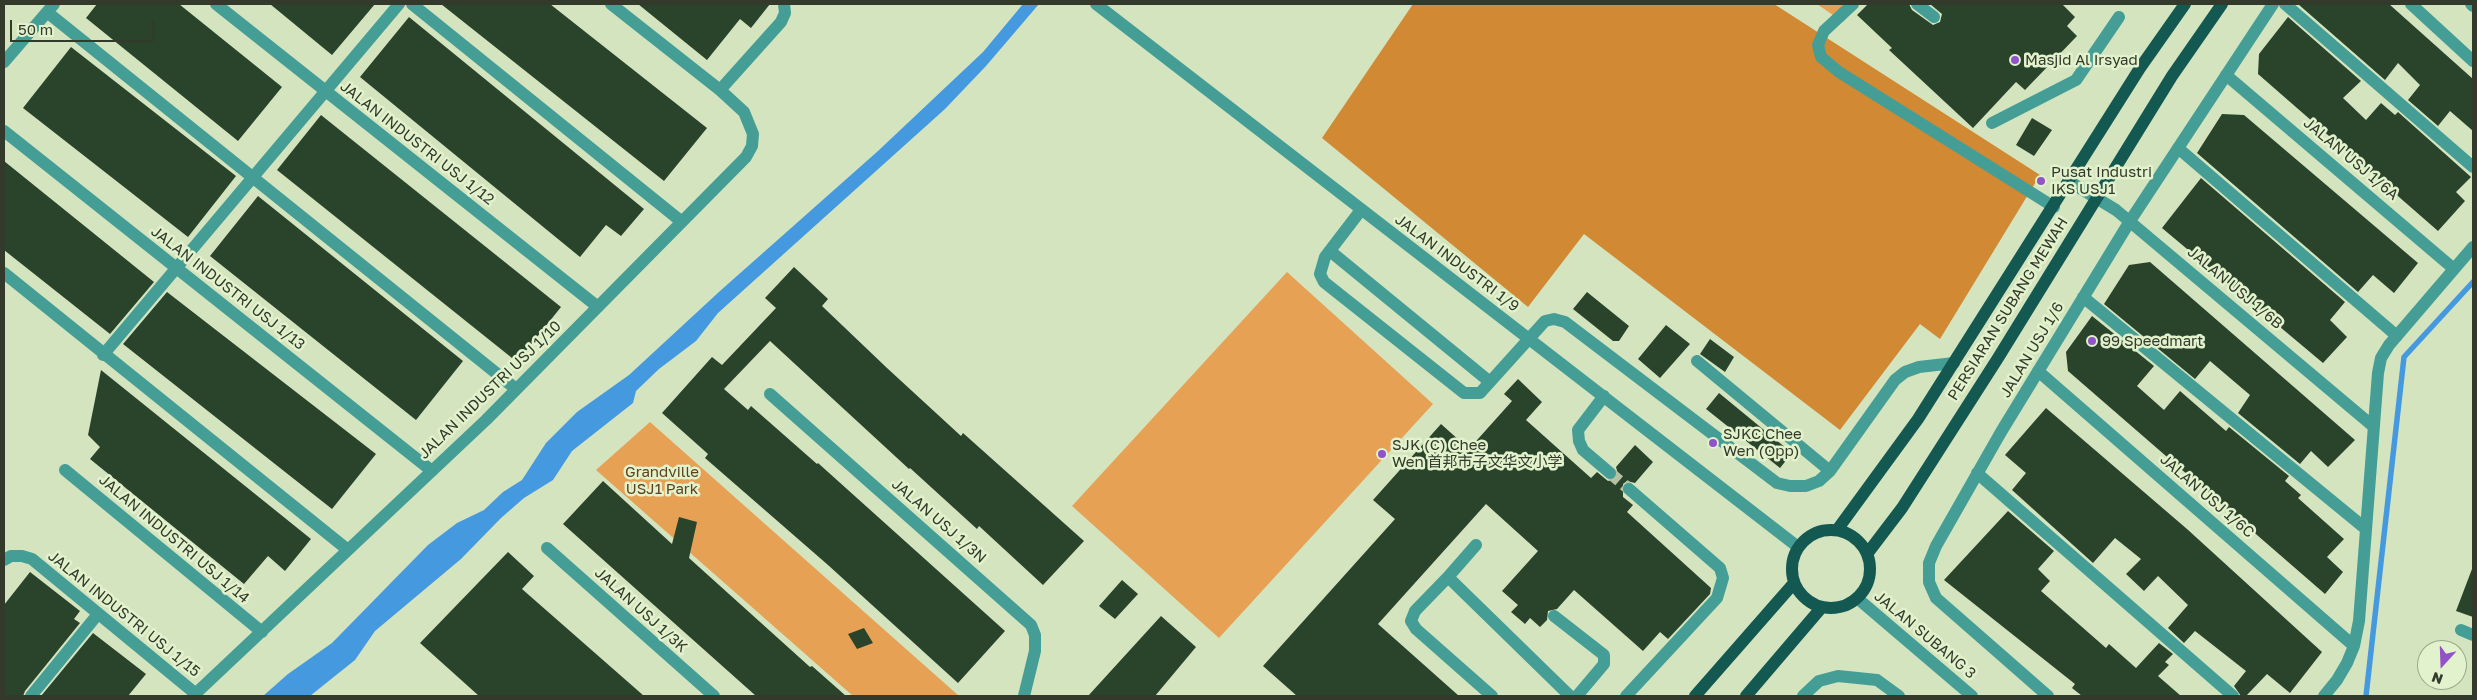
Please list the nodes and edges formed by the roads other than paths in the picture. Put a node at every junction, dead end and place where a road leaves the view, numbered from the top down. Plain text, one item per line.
1 (216, 4) edge
2 (399, 4) edge
3 (611, 4) edge
4 (784, 4) edge
5 (1096, 4) edge
6 (1853, 4) edge
7 (1917, 4) edge
8 (2185, 4) edge
9 (2222, 4) edge
10 (2273, 4) edge
11 (2285, 4) edge
12 (2410, 4) edge
13 (417, 5) edge
14 (51, 8) edge
15 (1934, 17) dead end
16 (2119, 17) dead end
17 (2473, 61) edge
18 (4, 62) edge
19 (2226, 75) junction
20 (326, 90) junction
21 (720, 90) junction
22 (1992, 123) dead end
23 (4, 131) edge
24 (2178, 148) junction
25 (2473, 167) edge
26 (252, 177) junction
27 (2070, 182) junction
28 (2098, 197) junction
29 (2054, 207) junction
30 (1361, 210) junction
31 (2130, 221) junction
32 (682, 222) junction
33 (2473, 247) edge
34 (1330, 251) junction
35 (176, 268) junction
36 (2454, 269) junction
37 (4, 274) edge
38 (2083, 297) junction
39 (598, 307) junction
40 (2397, 336) junction
41 (1529, 339) junction
42 (103, 355) junction
43 (1697, 361) dead end
44 (1954, 363) junction
45 (2038, 371) junction
46 (1490, 382) junction
47 (516, 389) junction
48 (770, 394) dead end
49 (1604, 396) junction
50 (2374, 426) junction
51 (65, 470) dead end
52 (432, 471) junction
53 (1830, 471) junction
54 (1978, 473) junction
55 (1610, 474) tunnel mouth
56 (1629, 489) tunnel mouth
57 (2366, 529) junction
58 (1836, 530) junction
59 (1476, 545) dead end
60 (1798, 547) junction
61 (547, 548) dead end
62 (348, 550) junction
63 (1867, 554) junction
64 (4, 560) edge
65 (1448, 577) junction
66 (1794, 583) junction
67 (1857, 598) junction
68 (1822, 607) junction
69 (98, 614) junction
70 (1554, 616) dead end
71 (262, 632) junction
72 (2354, 646) junction
73 (1896, 694) edge
74 (194, 695) edge
75 (31, 696) edge
76 (714, 696) edge
77 (1024, 696) edge
78 (1492, 696) edge
79 (1570, 696) edge
80 (1577, 696) edge
81 (1626, 696) edge
82 (1695, 696) edge
83 (1746, 696) edge
84 (1803, 696) edge
85 (1972, 696) edge
86 (2048, 696) edge
87 (2233, 696) edge
88 (2324, 696) edge

1 - 20 street, JALAN INDUSTRI USJ 1/12
2 - 20 street
3 - 21 street
4 - 21 street
5 - 30 street, JALAN INDUSTRI 1/9
6 - 29 street
7 - 15 street
8 - 27 main road, PERSIARAN SUBANG MEWAH
9 - 28 main road, PERSIARAN SUBANG MEWAH
10 - 19 street, JALAN USJ 1/6
11 - 25 street
12 - 17 street
13 - 32 street
14 - 18 street
14 - 26 street
16 - 22 street
19 - 24 street, JALAN USJ 1/6
19 - 36 street, JALAN USJ 1/6A
20 - 26 street
20 - 39 street, JALAN INDUSTRI USJ 1/12
21 - 32 street, JALAN INDUSTRI USJ 1/10
23 - 35 street, JALAN INDUSTRI USJ 1/13
24 - 31 street, JALAN USJ 1/6
24 - 40 street
26 - 35 street
26 - 47 street
27 - 28 street, JALAN USJ 1/6B
27 - 29 main road, PERSIARAN SUBANG MEWAH
28 - 31 street, JALAN USJ 1/6B
28 - 63 main road, PERSIARAN SUBANG MEWAH
29 - 44 main road, PERSIARAN SUBANG MEWAH
30 - 34 street
30 - 41 street, JALAN INDUSTRI 1/9
31 - 38 street, JALAN USJ 1/6
31 - 50 street, JALAN USJ 1/6B
32 - 39 street, JALAN INDUSTRI USJ 1/10
33 - 36 street
34 - 46 street
34 - 46 street
35 - 42 street
35 - 52 street, JALAN INDUSTRI USJ 1/13
36 - 40 street
37 - 42 street
38 - 45 street, JALAN USJ 1/6
38 - 57 street
39 - 47 street, JALAN INDUSTRI USJ 1/10
40 - 50 street
41 - 46 street
41 - 49 street, JALAN INDUSTRI 1/9
41 - 53 street
42 - 62 street
43 - 53 street
44 - 53 street
44 - 58 main road, PERSIARAN SUBANG MEWAH
45 - 54 street, JALAN USJ 1/6
45 - 72 street, JALAN USJ 1/6C
47 - 52 street, JALAN INDUSTRI USJ 1/10
48 - 77 street, JALAN USJ 1/3N
49 - 55 street
49 - 60 street, JALAN INDUSTRI 1/9
50 - 57 street
51 - 71 street, JALAN INDUSTRI USJ 1/14
52 - 62 street, JALAN INDUSTRI USJ 1/10
54 - 86 street, JALAN USJ 1/6
54 - 87 street
56 - 81 street
57 - 72 street
58 - 60 main road
58 - 63 main road
59 - 65 street
60 - 66 main road
61 - 76 street, JALAN USJ 1/3K
62 - 71 street, JALAN INDUSTRI USJ 1/10
63 - 67 main road
64 - 69 street, JALAN INDUSTRI USJ 1/15
65 - 78 street
65 - 79 street
66 - 68 main road
66 - 82 main road
67 - 68 main road
67 - 85 street, JALAN SUBANG 3
68 - 83 main road
69 - 74 street, JALAN INDUSTRI USJ 1/15
69 - 75 street
70 - 80 street
71 - 74 street, JALAN INDUSTRI USJ 1/10
72 - 88 street
73 - 84 street

